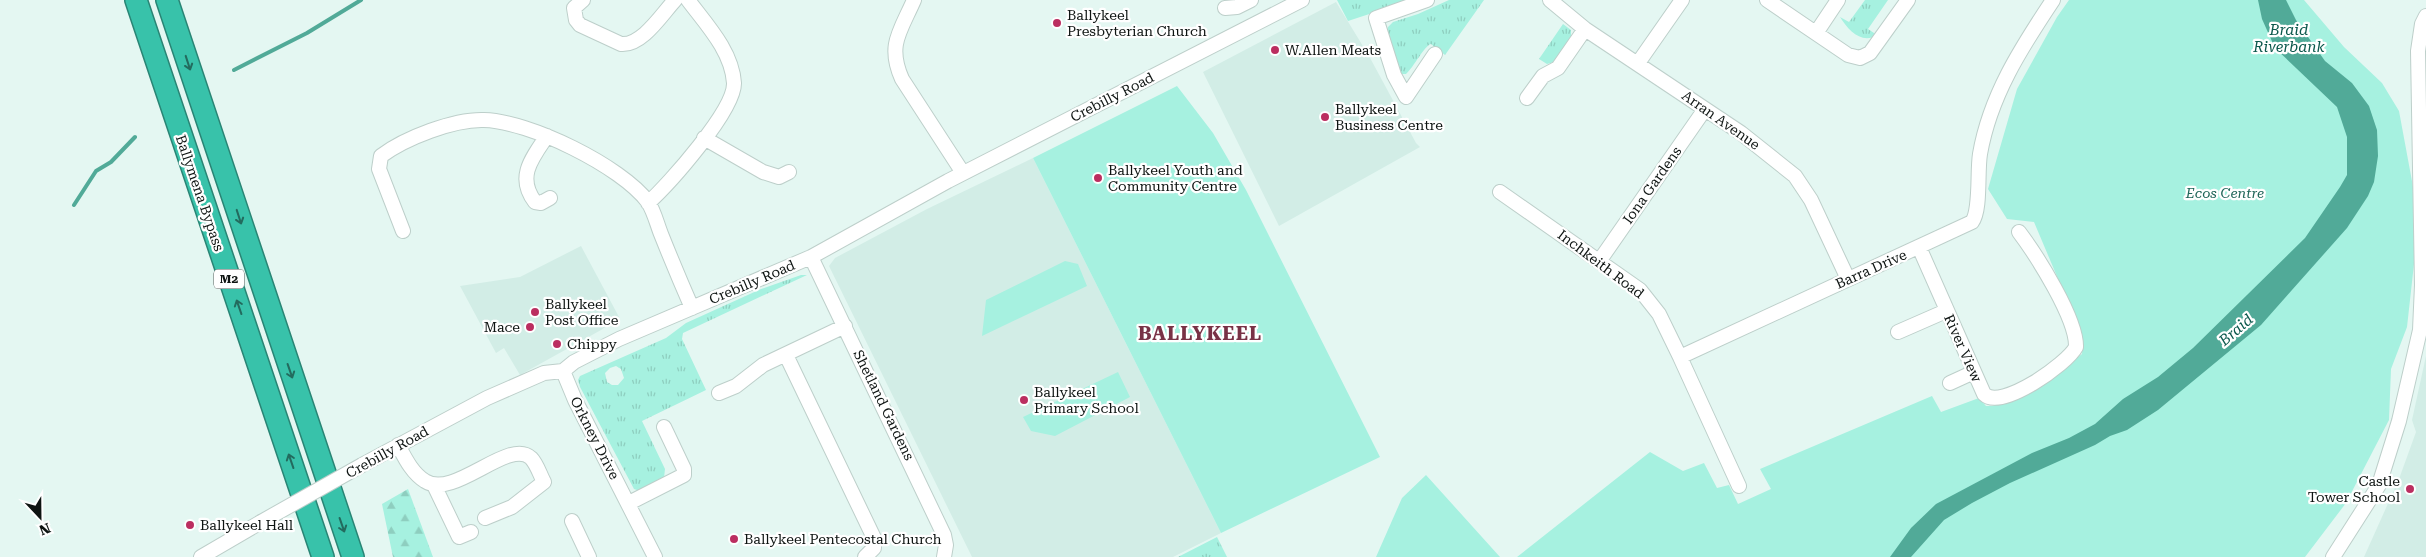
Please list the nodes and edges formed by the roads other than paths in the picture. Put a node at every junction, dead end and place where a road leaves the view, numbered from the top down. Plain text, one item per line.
1 (130, 0) edge
2 (136, 0) edge
3 (168, 0) edge
4 (583, 0) edge
5 (676, 0) edge
6 (688, 0) edge
7 (914, 0) edge
8 (1251, 0) edge
9 (1302, 0) edge
10 (1426, 0) edge
11 (1550, 0) edge
12 (1682, 0) edge
13 (1767, 0) edge
14 (1838, 0) edge
15 (1908, 0) edge
16 (2054, 0) edge
17 (1225, 8) dead end
18 (2425, 21) edge
19 (1585, 28) junction
20 (1816, 33) junction
21 (1434, 54) dead end
22 (1638, 63) junction
23 (1527, 98) dead end
24 (1705, 109) junction
25 (547, 136) junction
26 (704, 138) junction
27 (190, 164) junction
28 (789, 172) dead end
29 (963, 173) junction
30 (1500, 192) dead end
31 (550, 198) dead end
32 (648, 203) junction
33 (403, 231) dead end
34 (2019, 232) dead end
35 (1919, 247) junction
36 (811, 256) junction
37 (1600, 260) junction
38 (1848, 279) junction
39 (692, 308) junction
40 (1946, 311) junction
41 (845, 326) junction
42 (1898, 332) dead end
43 (786, 355) junction
44 (1680, 357) junction
45 (563, 371) junction
46 (1974, 372) junction
47 (1950, 383) dead end
48 (720, 393) dead end
49 (664, 427) dead end
50 (398, 445) junction
51 (434, 485) junction
52 (1739, 486) dead end
53 (629, 504) junction
54 (485, 518) dead end
55 (572, 521) dead end
56 (471, 532) dead end
57 (201, 557) edge
58 (323, 557) edge
59 (353, 557) edge
60 (589, 557) edge
61 (655, 557) edge
62 (865, 557) edge
63 (944, 557) edge
64 (2333, 557) edge

1 - 27 highway, M2
2 - 27 highway, Ballymena Bypass / M2
3 -> 59 highway, Ballymena Bypass / M2
4 - 5 street
6 - 26 street
7 - 29 street
8 - 17 street
9 - 29 street, Crebilly Road
10 - 21 street
11 - 19 street, Arran Avenue
12 - 22 street
13 - 20 street
14 - 20 street
15 - 20 street
16 - 35 street, Barra Drive
18 - 64 street
19 - 22 street, Arran Avenue
19 - 23 street
22 - 24 street, Arran Avenue
24 - 37 street, Iona Gardens
24 - 38 street, Arran Avenue
25 - 31 street
25 - 32 street
25 - 33 street
26 - 28 street
26 - 32 street
58 -> 27 highway, Ballymena Bypass / M2
29 - 36 street, Crebilly Road
30 - 37 street, Inchkeith Road
32 - 39 street
34 - 46 street, River View
35 - 38 street, Barra Drive
35 - 40 street, River View
36 - 39 street, Crebilly Road
36 - 41 street, Shetland Gardens
37 - 44 street, Inchkeith Road
38 - 44 street, Barra Drive
39 - 45 street, Crebilly Road
40 - 42 street
40 - 46 street, River View
41 - 43 street
41 - 63 street, Shetland Gardens
43 - 48 street
43 - 62 street
44 - 52 street
45 - 50 street, Crebilly Road
45 - 53 street, Orkney Drive
46 - 47 street
49 - 53 street
50 - 51 street
50 - 57 street, Crebilly Road, bridge
51 - 54 street
51 - 56 street
53 - 61 street, Orkney Drive
55 - 60 street

